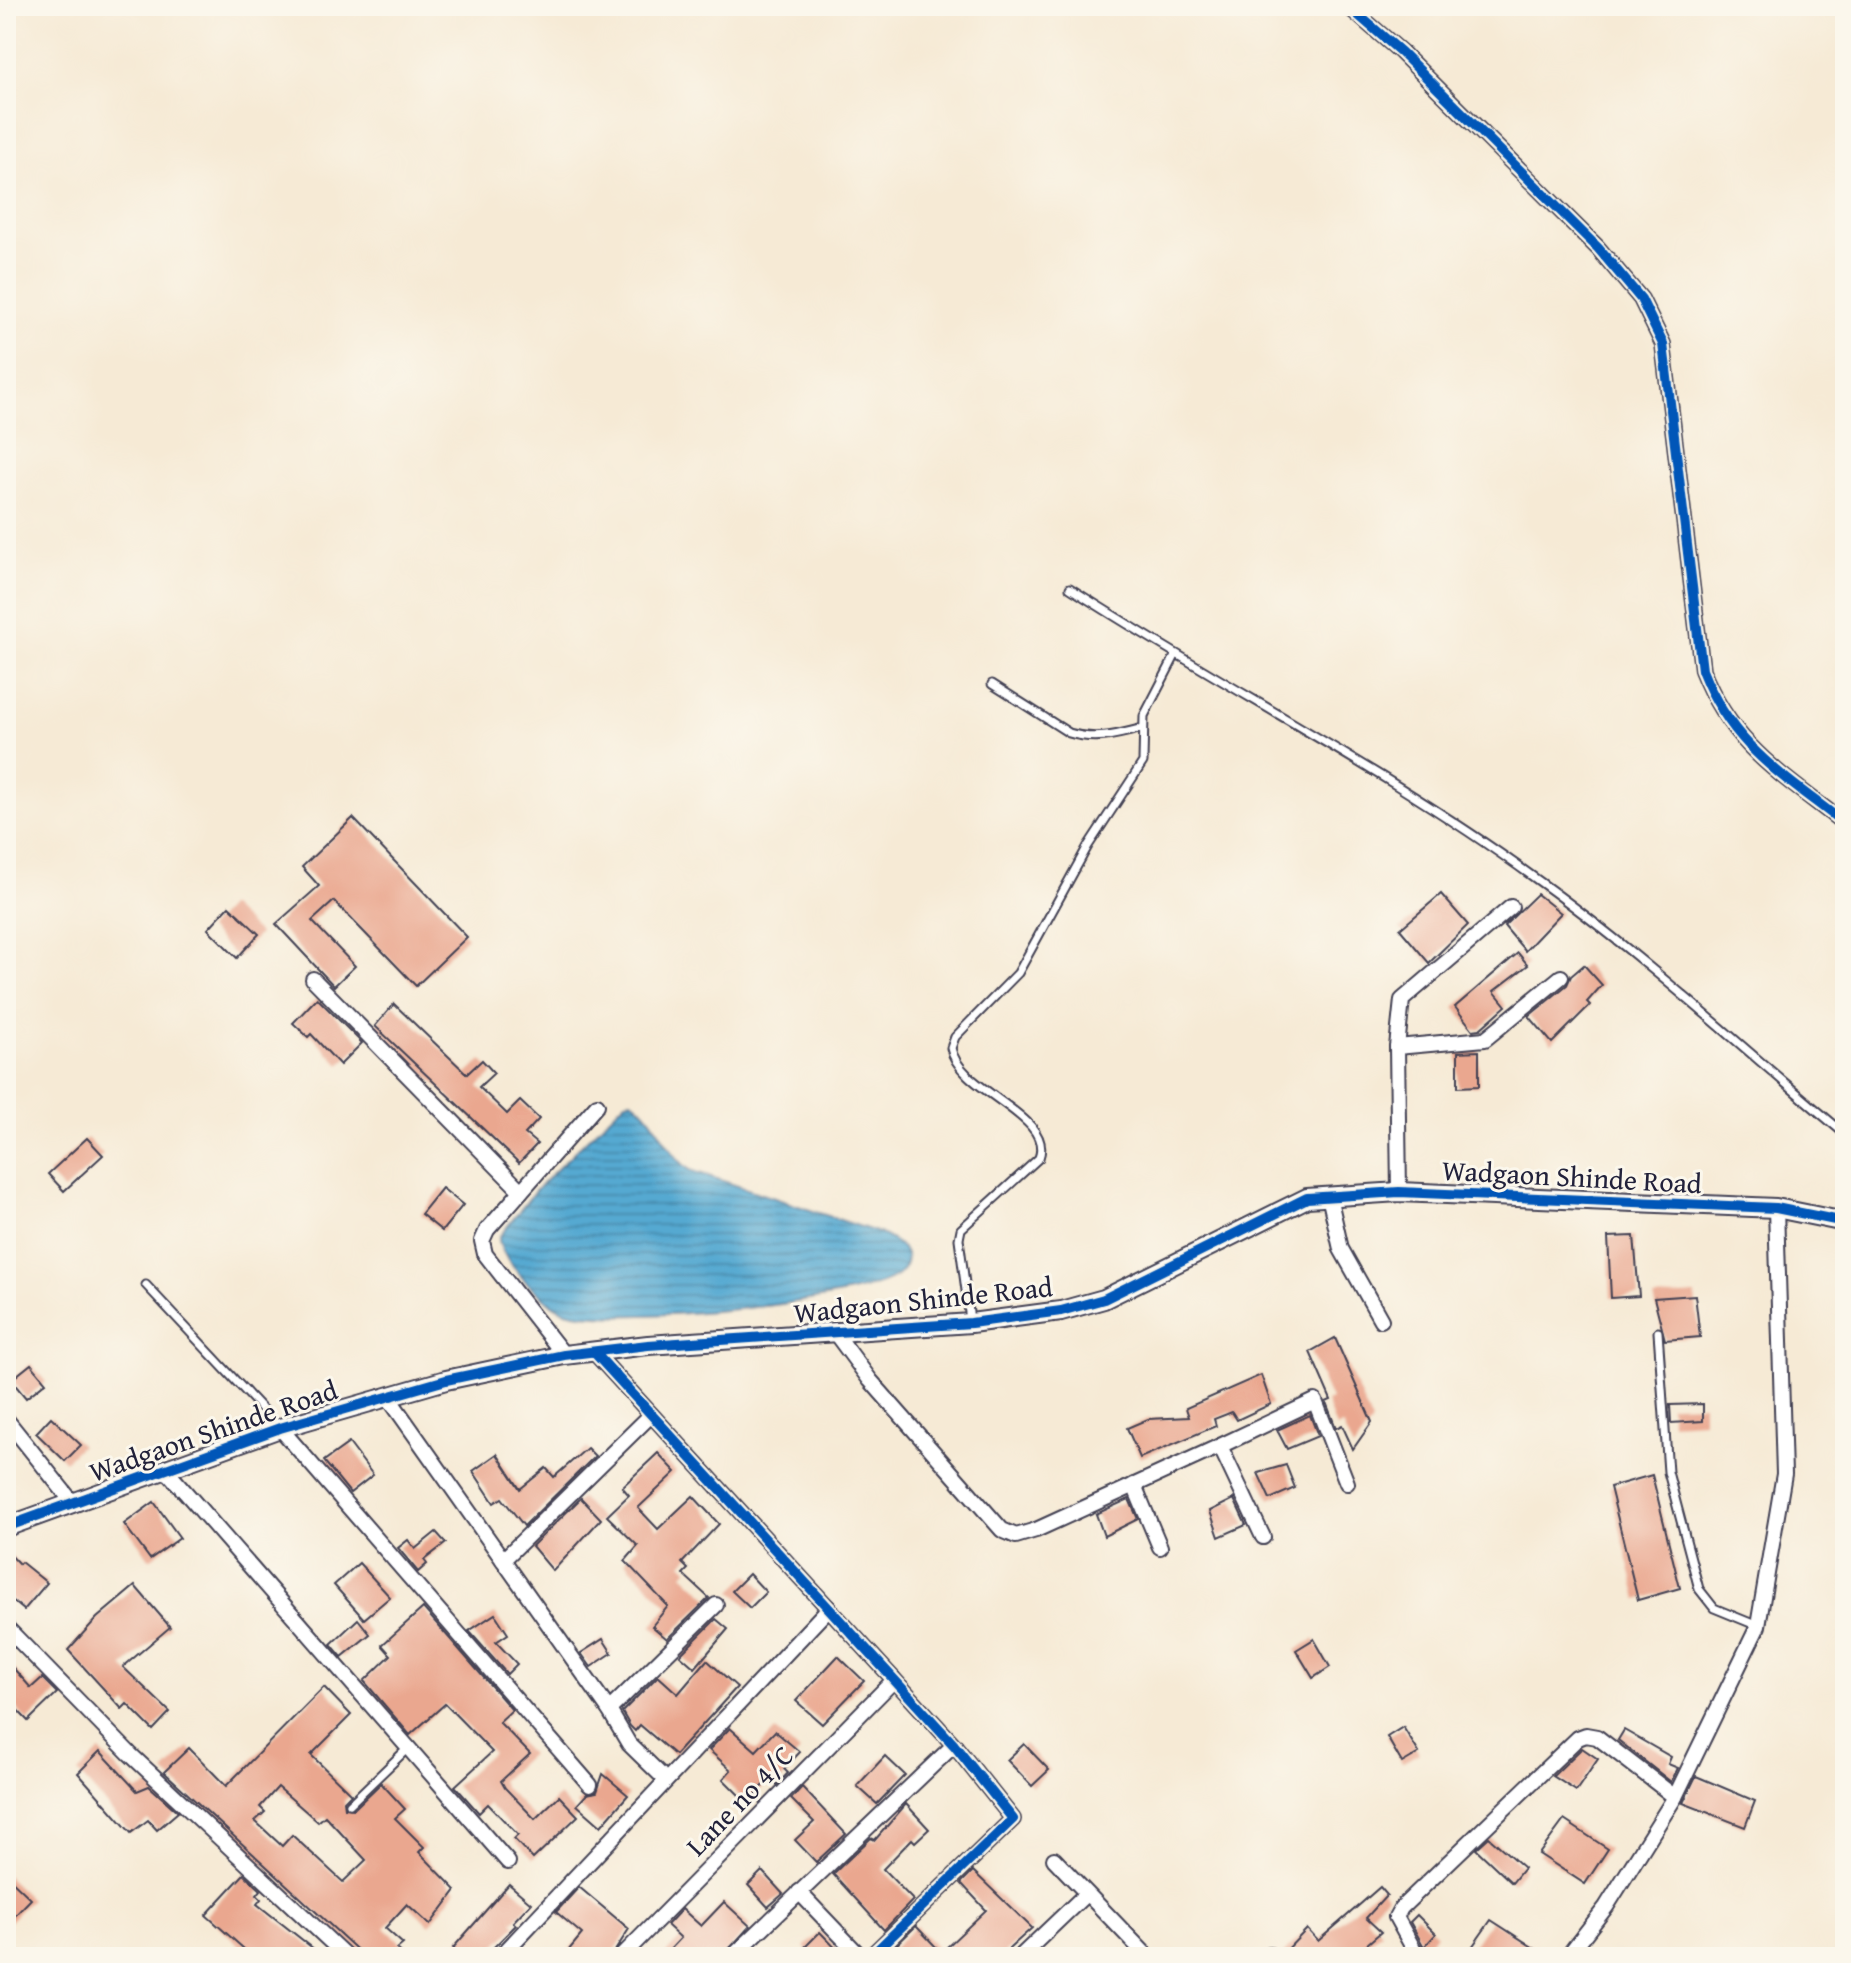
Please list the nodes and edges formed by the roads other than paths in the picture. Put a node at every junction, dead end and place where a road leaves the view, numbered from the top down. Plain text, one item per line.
1 (1348, 6) edge
2 (1070, 588) dead end
3 (1175, 656) junction
4 (992, 684) dead end
5 (1143, 728) junction
6 (1845, 824) edge
7 (1511, 907) dead end
8 (1561, 977) dead end
9 (313, 979) dead end
10 (1397, 1047) junction
11 (597, 1105) dead end
12 (1845, 1134) edge
13 (521, 1191) junction
14 (1399, 1192) junction
15 (1329, 1196) junction
16 (1776, 1208) junction
17 (1845, 1222) edge
18 (146, 1285) dead end
19 (1381, 1320) dead end
20 (971, 1323) junction
21 (1658, 1332) dead end
22 (836, 1334) junction
23 (594, 1352) junction
24 (564, 1355) junction
25 (388, 1397) junction
26 (651, 1415) junction
27 (6, 1419) edge
28 (280, 1428) junction
29 (1220, 1446) junction
30 (166, 1470) junction
31 (1347, 1483) dead end
32 (1134, 1485) junction
33 (73, 1503) junction
34 (6, 1527) edge
35 (1263, 1537) dead end
36 (1160, 1547) dead end
37 (503, 1560) junction
38 (716, 1605) dead end
39 (829, 1608) junction
40 (1758, 1626) junction
41 (6, 1627) edge
42 (894, 1680) junction
43 (609, 1710) junction
44 (954, 1745) junction
45 (408, 1748) junction
46 (666, 1780) junction
47 (590, 1785) dead end
48 (1675, 1797) junction
49 (350, 1804) dead end
50 (1054, 1859) dead end
51 (508, 1862) dead end
52 (799, 1892) junction
53 (1086, 1894) junction
54 (337, 1954) edge
55 (1575, 1954) edge
56 (500, 1957) edge
57 (621, 1957) edge
58 (732, 1957) edge
59 (861, 1957) edge
60 (870, 1957) edge
61 (1020, 1957) edge
62 (1148, 1957) edge
63 (1418, 1957) edge

1 - 6 street
2 - 3 lane
3 - 5 lane
3 - 12 lane
4 - 5 lane
5 - 20 lane
7 - 10 street
8 - 10 street
9 - 13 street
10 - 14 street
11 - 13 street
13 - 24 street
14 - 15 street, Wadgaon Shinde Road
14 - 16 street, Wadgaon Shinde Road
15 - 19 street
15 - 20 street, Wadgaon Shinde Road
16 - 17 street, Wadgaon Shinde Road
16 - 40 street
18 - 28 lane
20 - 22 street, Wadgaon Shinde Road
21 - 40 lane
22 - 23 street, Wadgaon Shinde Road
22 - 32 street
23 - 24 street, Wadgaon Shinde Road
23 - 26 street
24 - 25 street, Wadgaon Shinde Road
25 - 28 street, Wadgaon Shinde Road
25 - 37 street
26 - 37 street
26 - 39 street
27 - 33 street
28 - 30 street, Wadgaon Shinde Road
28 - 47 street
29 - 31 street
29 - 32 street
29 - 35 street
30 - 33 street, Wadgaon Shinde Road
30 - 45 street
32 - 36 street
33 - 34 street, Wadgaon Shinde Road
37 - 43 street
38 - 43 street
39 - 42 street
39 - 46 street
40 - 48 street
41 - 54 street
42 - 44 street
42 - 57 street, Lane no 4/C
43 - 46 street
44 - 52 street
44 - 60 street
45 - 49 lane
45 - 51 street
46 - 56 street
48 - 55 street
48 - 63 street
50 - 53 street
52 - 58 street
52 - 59 street
53 - 61 street
53 - 62 street

